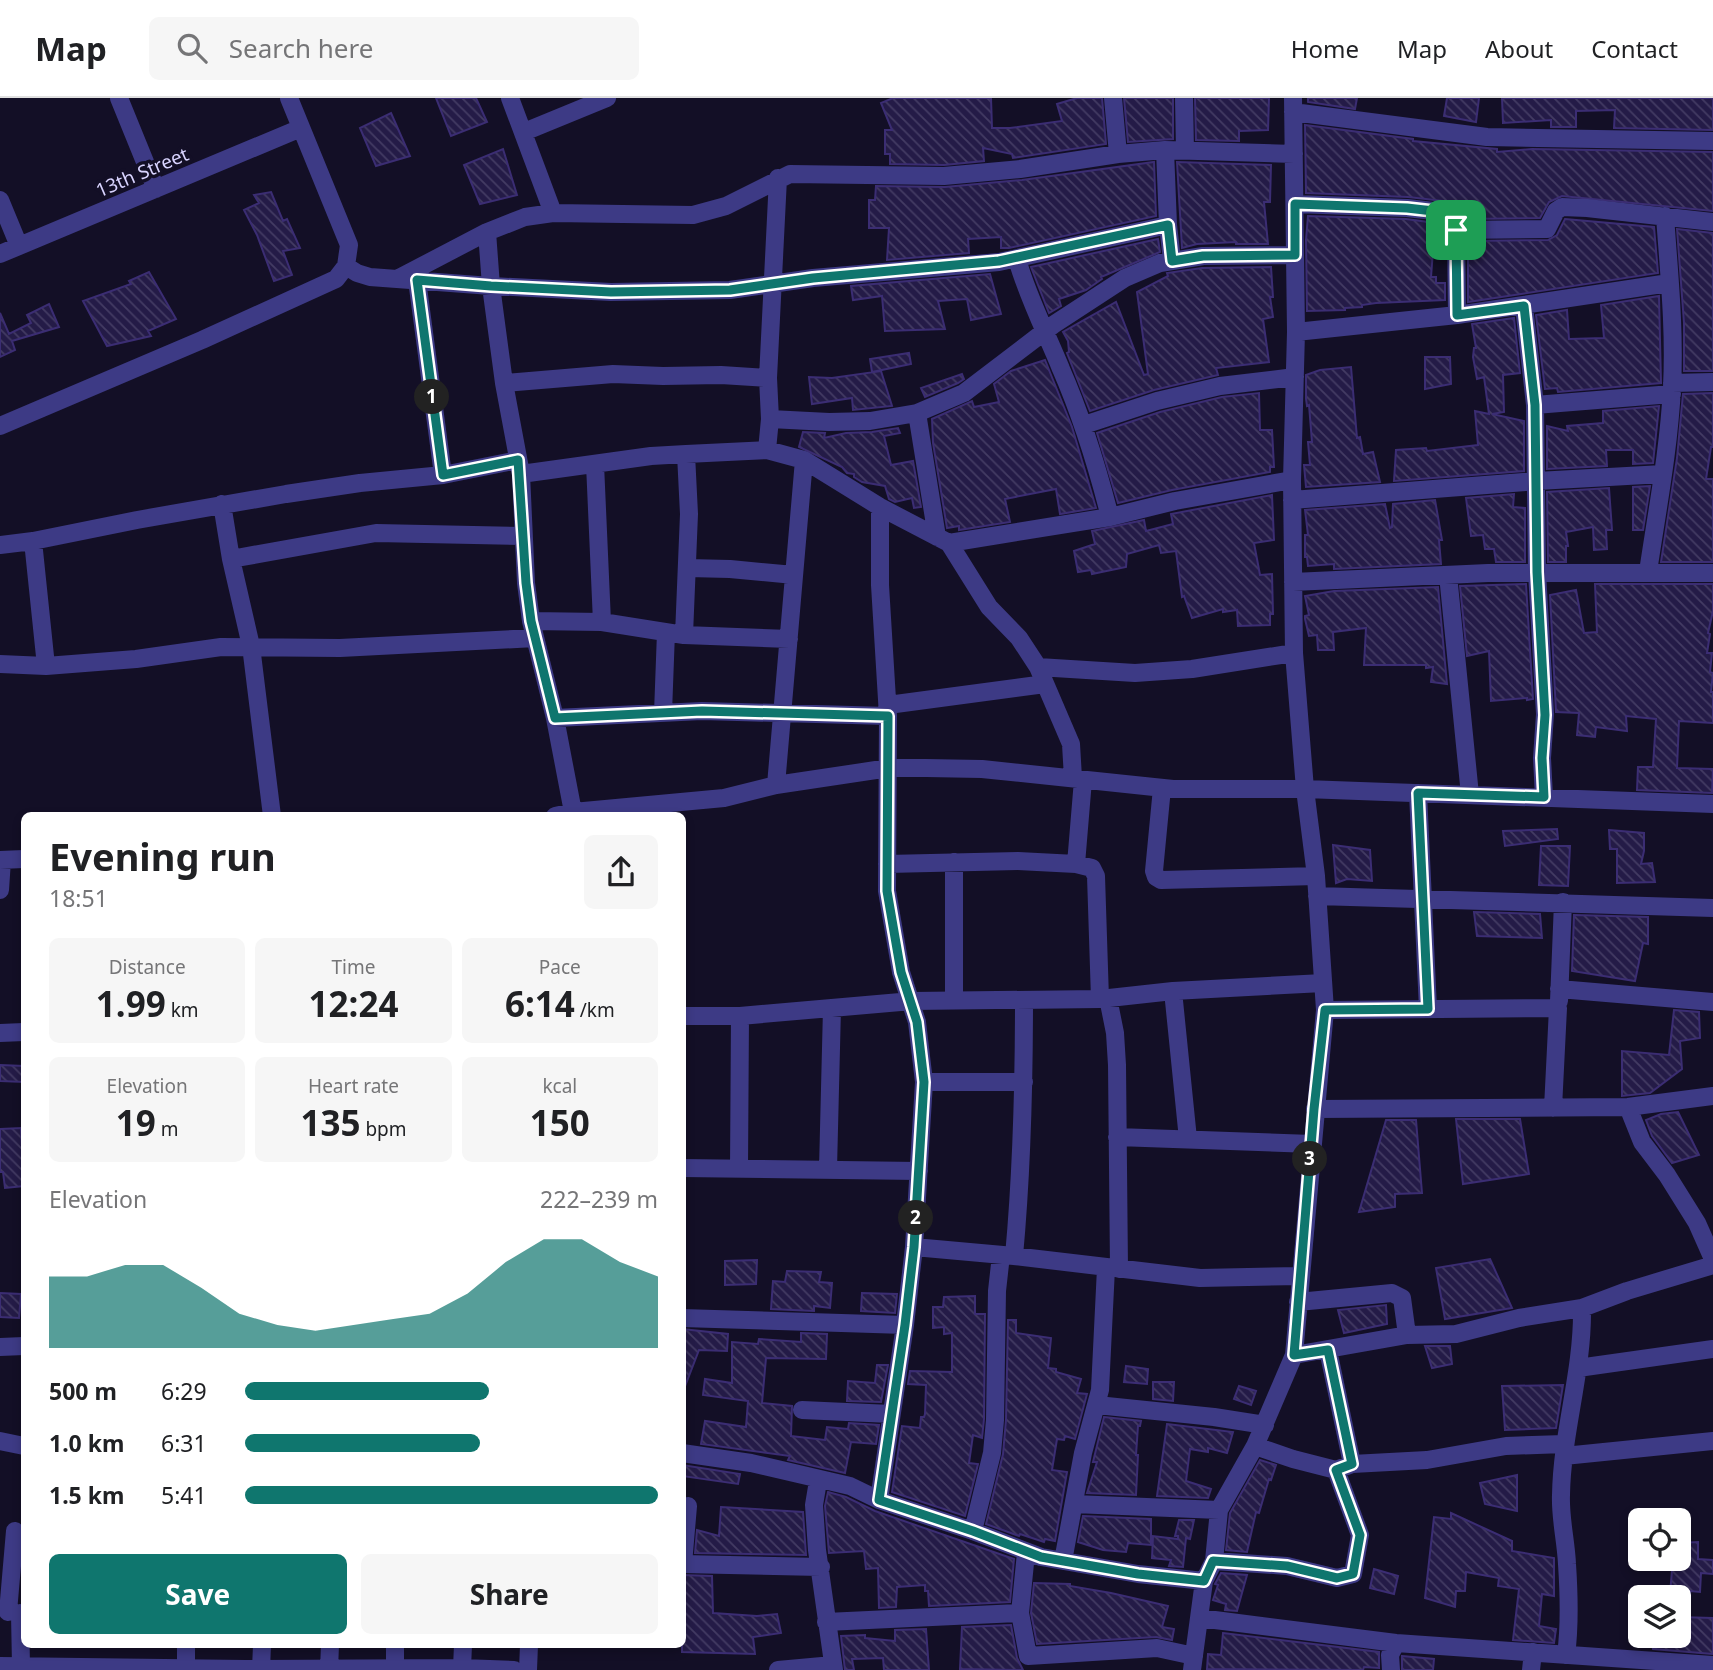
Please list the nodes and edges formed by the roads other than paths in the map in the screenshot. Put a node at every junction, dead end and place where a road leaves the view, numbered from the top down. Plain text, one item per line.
1 (118, 98) edge
2 (289, 98) edge
3 (510, 98) edge
4 (607, 98) edge
5 (1113, 98) edge
6 (1184, 98) edge
7 (1293, 105) edge
8 (301, 128) junction
9 (524, 132) junction
10 (1713, 141) edge
11 (1165, 150) junction
12 (1185, 150) junction
13 (1118, 154) junction
14 (1294, 154) junction
15 (778, 178) junction
16 (156, 189) junction
17 (0, 200) edge
18 (1295, 204) junction
19 (552, 212) junction
20 (1665, 216) junction
21 (1713, 222) edge
22 (1168, 225) junction
23 (1456, 230) junction
24 (487, 232) junction
25 (19, 247) junction
26 (0, 254) edge
27 (1295, 255) junction
28 (1017, 259) junction
29 (1172, 261) junction
30 (346, 266) junction
31 (399, 278) junction
32 (417, 280) junction
33 (1669, 283) junction
34 (773, 284) junction
35 (491, 286) junction
36 (1524, 306) junction
37 (1457, 315) junction
38 (1044, 332) junction
39 (1296, 332) junction
40 (768, 377) junction
41 (1295, 377) junction
42 (1713, 382) edge
43 (504, 383) junction
44 (1672, 389) junction
45 (1535, 405) junction
46 (917, 413) junction
47 (770, 419) junction
48 (1084, 425) junction
49 (0, 426) edge
50 (767, 450) junction
51 (686, 454) junction
52 (804, 460) junction
53 (595, 464) junction
54 (519, 467) junction
55 (1663, 474) junction
56 (443, 475) junction
57 (1292, 480) junction
58 (1537, 481) junction
59 (1292, 500) junction
60 (222, 504) junction
61 (880, 506) junction
62 (1110, 517) junction
63 (523, 536) junction
64 (943, 540) junction
65 (33, 541) junction
66 (0, 545) edge
67 (231, 559) junction
68 (688, 568) junction
69 (1537, 572) junction
70 (1648, 572) junction
71 (1713, 573) edge
72 (794, 575) junction
73 (1448, 575) junction
74 (1293, 582) junction
75 (602, 622) junction
76 (533, 629) junction
77 (675, 633) junction
78 (789, 639) junction
79 (251, 646) junction
80 (1294, 653) junction
81 (0, 664) edge
82 (46, 666) junction
83 (1042, 676) junction
84 (888, 710) junction
85 (783, 712) junction
86 (663, 713) junction
87 (555, 718) junction
88 (889, 768) junction
89 (1078, 779) junction
90 (776, 785) junction
91 (1162, 788) junction
92 (1305, 789) junction
93 (1418, 793) junction
94 (1470, 795) junction
95 (1544, 797) junction
96 (1713, 804) edge
97 (637, 811) edge
98 (272, 812) edge
99 (564, 812) edge
100 (613, 812) edge
101 (21, 859) edge
102 (1, 860) edge
103 (954, 862) junction
104 (887, 864) junction
105 (1076, 864) junction
106 (1316, 876) junction
107 (0, 890) edge
108 (1317, 896) junction
109 (1423, 898) junction
110 (1563, 902) junction
111 (1713, 908) edge
112 (1323, 983) junction
113 (1559, 989) junction
114 (1172, 991) junction
115 (1104, 999) junction
116 (954, 1000) junction
117 (1024, 1000) junction
118 (912, 1001) junction
119 (1713, 1002) edge
120 (832, 1008) junction
121 (1558, 1008) junction
122 (1428, 1009) junction
123 (1325, 1010) junction
124 (686, 1016) edge
125 (740, 1016) junction
126 (21, 1032) edge
127 (0, 1033) edge
128 (924, 1082) junction
129 (1024, 1082) junction
130 (1713, 1096) edge
131 (1628, 1107) junction
132 (1553, 1108) junction
133 (1314, 1109) junction
134 (1117, 1137) junction
135 (1188, 1139) junction
136 (1312, 1144) junction
137 (686, 1168) edge
138 (739, 1168) junction
139 (828, 1170) junction
140 (919, 1171) junction
141 (1705, 1221) edge
142 (914, 1247) junction
143 (1007, 1256) junction
144 (1713, 1262) edge
145 (1113, 1268) junction
146 (1300, 1276) junction
147 (1298, 1302) junction
148 (1582, 1308) junction
149 (686, 1318) edge
150 (905, 1325) junction
151 (1408, 1335) junction
152 (21, 1346) edge
153 (0, 1347) edge
154 (1713, 1349) edge
155 (1328, 1350) junction
156 (1294, 1355) junction
157 (1578, 1368) junction
158 (1097, 1405) junction
159 (802, 1410) dead end
160 (891, 1414) junction
161 (1265, 1425) junction
162 (0, 1441) edge
163 (1713, 1441) edge
164 (21, 1444) edge
165 (1255, 1446) junction
166 (1564, 1450) junction
167 (686, 1454) edge
168 (1344, 1467) junction
169 (818, 1481) junction
170 (879, 1500) junction
171 (1074, 1504) junction
172 (688, 1506) dead end
173 (1219, 1510) junction
174 (686, 1529) edge
175 (13, 1530) edge
176 (973, 1531) junction
177 (1026, 1553) junction
178 (1063, 1561) junction
179 (1213, 1561) junction
180 (686, 1564) edge
181 (821, 1567) junction
182 (1204, 1581) junction
183 (13, 1612) edge
184 (1020, 1613) junction
185 (1199, 1618) junction
186 (826, 1622) junction
187 (1396, 1643) junction
188 (186, 1648) edge
189 (261, 1648) edge
190 (330, 1648) edge
191 (395, 1648) edge
192 (463, 1648) edge
193 (529, 1648) edge
194 (1566, 1655) junction
195 (1532, 1661) edge
196 (1193, 1663) edge
197 (1671, 1665) edge
198 (1713, 1665) edge
199 (0, 1666) edge
200 (21, 1666) junction
201 (833, 1667) edge
202 (76, 1668) edge
203 (186, 1668) edge
204 (395, 1668) edge
205 (462, 1668) junction
206 (152, 1669) edge
207 (251, 1669) edge
208 (329, 1669) edge
209 (415, 1669) edge
210 (514, 1670) edge
211 (528, 1670) edge
212 (778, 1670) edge
213 (1391, 1670) edge

1 - 16 street
2 - 8 street
3 - 9 street
4 - 9 street
5 - 13 street
6 - 12 street
7 - 10 street
7 - 14 street
8 - 16 street, 13th Street
8 - 30 street
9 - 19 street
11 - 12 street
11 - 13 street
11 - 22 street
12 - 14 street
13 - 15 street
14 - 18 street
15 - 19 street
15 - 34 street
16 - 25 street, 13th Street
17 - 25 street
18 - 23 street
18 - 27 street
19 - 24 street
20 - 21 street
20 - 23 street
20 - 33 street
22 - 28 street
22 - 29 street
23 - 37 street
24 - 31 street
24 - 35 street
25 - 26 street, 13th Street
27 - 29 street
27 - 39 street
28 - 34 street
28 - 38 street
29 - 38 street
30 - 31 street
30 - 49 street
31 - 32 street
32 - 35 street
32 - 56 street
33 - 36 street
33 - 44 street
34 - 35 street
34 - 40 street
35 - 43 street
36 - 37 street
36 - 45 street
37 - 39 street
38 - 46 street
38 - 48 street
39 - 41 street
40 - 43 street
40 - 47 street
41 - 48 street
41 - 57 street
42 - 44 street
43 - 54 street
44 - 45 street
44 - 55 street
45 - 58 street
46 - 47 street
46 - 64 street
47 - 50 street
48 - 62 street
50 - 51 street
50 - 52 street
51 - 53 street
51 - 68 street
52 - 61 street
52 - 72 street
53 - 54 street
53 - 75 street
54 - 56 street
54 - 63 street
55 - 58 street
55 - 70 street
56 - 60 street
57 - 59 street
57 - 62 street
58 - 59 street
58 - 69 street
59 - 74 street
60 - 65 street
60 - 67 street
61 - 64 street
61 - 84 street
62 - 64 street
63 - 67 street
63 - 76 street
64 - 83 street
65 - 66 street
65 - 82 street
67 - 79 street
68 - 72 street
68 - 77 street
69 - 70 street
69 - 73 street
69 - 95 street
70 - 71 street
72 - 78 street
73 - 74 street
73 - 94 street
74 - 80 street
75 - 76 street
75 - 77 street
76 - 79 street
76 - 87 street
77 - 78 street
77 - 86 street
78 - 85 street
79 - 82 street
79 - 98 street
80 - 83 street
80 - 92 street
81 - 82 street
83 - 84 street
83 - 89 street
84 - 85 street
84 - 88 street
85 - 86 street
85 - 90 street
86 - 87 street
87 - 99 street
88 - 89 street
88 - 90 street
88 - 104 street
89 - 91 street
89 - 105 street
90 - 97 street
91 - 92 street
91 - 106 street
92 - 93 street
92 - 106 street
93 - 94 street
93 - 109 street
94 - 95 street
95 - 96 street
97 - 100 street
101 - 102 street
102 - 107 street
103 - 104 street
103 - 105 street
103 - 116 street
104 - 118 street
105 - 115 street
106 - 108 street
108 - 109 street
108 - 112 street
109 - 110 street
109 - 122 street
110 - 111 street
110 - 113 street
112 - 114 street
112 - 123 street
113 - 119 street
113 - 121 street
114 - 115 street
114 - 135 street
115 - 117 street
115 - 134 street
116 - 117 street
116 - 118 street
117 - 129 street
118 - 120 street
118 - 128 street
120 - 125 street
120 - 139 street
121 - 122 street
121 - 132 street
122 - 123 street
123 - 133 street
124 - 125 street
125 - 138 street
126 - 127 street
128 - 129 street
128 - 140 street
129 - 143 street
130 - 131 street
131 - 132 street
131 - 141 street
132 - 133 street
133 - 136 street
134 - 135 street
134 - 145 street
135 - 136 street
136 - 146 street
137 - 138 street
138 - 139 street
139 - 140 street
140 - 142 street
141 - 144 street
142 - 143 street
142 - 150 street
143 - 145 street
143 - 176 street
144 - 148 street
145 - 146 street
145 - 158 street
146 - 147 street
147 - 151 street
147 - 156 street
148 - 151 street
148 - 157 street
149 - 150 street
150 - 160 street
151 - 155 street
152 - 153 street
154 - 157 street
155 - 156 street
155 - 168 street
156 - 161 street
157 - 166 street
158 - 161 street
158 - 171 street
159 - 160 street
160 - 170 street
161 - 165 street
162 - 164 street
163 - 166 street
165 - 168 street
165 - 173 street
166 - 168 street
166 - 194 street
167 - 169 street
168 - 179 street
169 - 170 street
169 - 181 street
170 - 176 street
171 - 173 street
171 - 178 street
172 - 174 street
173 - 179 street
175 - 183 street
176 - 177 street
177 - 178 street
177 - 184 street
178 - 182 street
179 - 182 street
180 - 181 street
181 - 186 street
182 - 185 street
183 - 200 street
184 - 186 street
184 - 196 street
185 - 187 street
185 - 196 street
186 - 201 street
187 - 195 street
187 - 213 street
188 - 203 street
189 - 207 street
190 - 208 street
191 - 204 street
192 - 205 street
193 - 211 street
194 - 195 street
194 - 197 street
197 - 198 street
199 - 200 street
200 - 202 street
201 - 212 street
202 - 206 street
203 - 206 street
203 - 207 street
204 - 208 street
204 - 209 street
205 - 209 street
205 - 210 street
207 - 208 street

